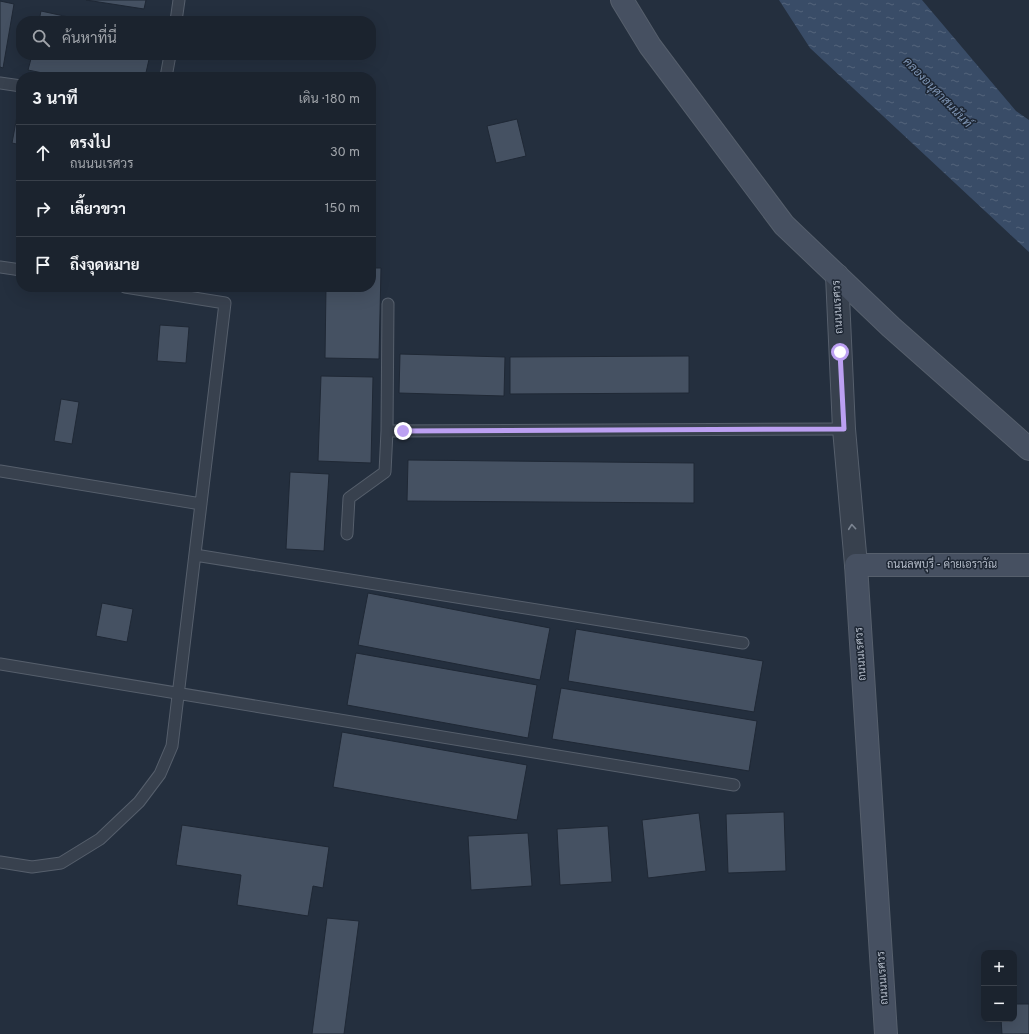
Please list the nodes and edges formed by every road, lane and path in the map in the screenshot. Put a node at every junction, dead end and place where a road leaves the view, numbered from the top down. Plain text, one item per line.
1 (179, 0) edge
2 (622, 0) edge
3 (177, 16) edge
4 (169, 60) edge
5 (167, 72) edge
6 (0, 83) edge
7 (16, 85) edge
8 (0, 267) edge
9 (16, 269) edge
10 (837, 275) junction
11 (158, 292) edge
12 (388, 304) dead end
13 (844, 429) junction
14 (387, 431) junction
15 (1029, 449) edge
16 (0, 471) edge
17 (201, 504) junction
18 (347, 534) dead end
19 (195, 555) junction
20 (856, 565) junction
21 (1029, 565) edge
22 (743, 643) dead end
23 (0, 664) edge
24 (178, 693) junction
25 (734, 785) dead end
26 (0, 862) edge
27 (886, 1034) edge

1 - 3 lane
2 - 10 main road
4 - 5 lane
6 - 7 lane
8 - 9 lane
10 - 13 street, ถนนนเรศวร
10 - 15 main road
11 - 17 lane
12 - 14 lane
13 - 14 lane
20 -> 13 street, ถนนนเรศวร
14 - 18 lane
16 - 17 lane
17 - 19 lane
19 - 22 lane
19 - 24 lane
20 - 21 main road, ถนนลพบุรี - ค่ายเอราวัณ
20 - 27 main road, ถนนนเรศวร
23 - 24 lane
24 - 25 lane
24 - 26 lane

